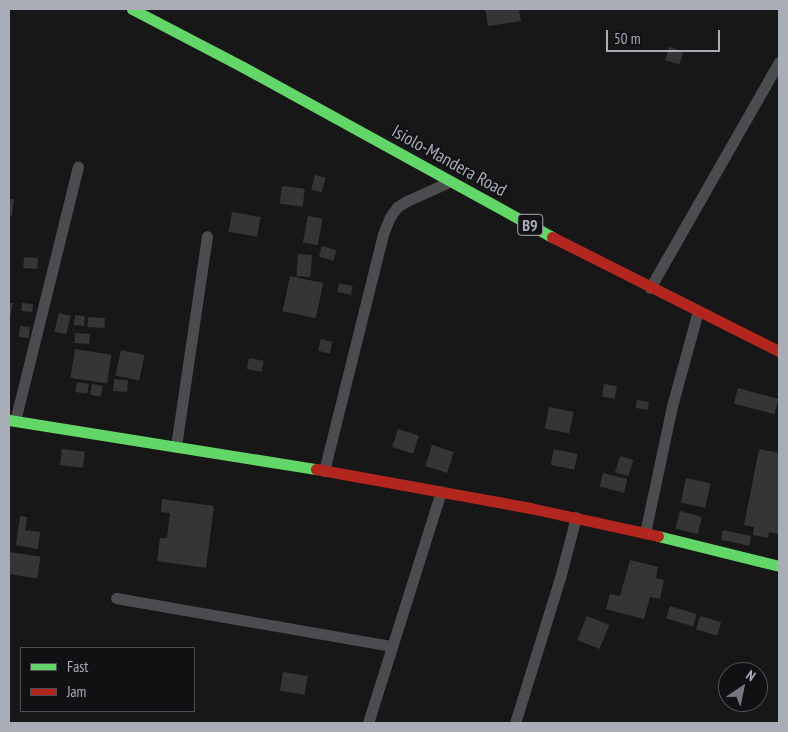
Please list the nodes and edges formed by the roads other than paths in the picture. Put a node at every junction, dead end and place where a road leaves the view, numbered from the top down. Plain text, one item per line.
1 (132, 9) edge
2 (779, 62) edge
3 (78, 167) dead end
4 (449, 182) junction
5 (207, 236) dead end
6 (650, 288) junction
7 (698, 311) junction
8 (779, 351) edge
9 (12, 420) edge
10 (176, 446) junction
11 (324, 471) junction
12 (441, 491) junction
13 (576, 517) junction
14 (646, 533) junction
15 (779, 566) edge
16 (116, 598) dead end
17 (392, 646) junction
18 (368, 723) edge
19 (515, 723) edge

1 - 4 main road, Isiolo-Mandera Road / B9
2 - 6 street
3 - 9 street
4 - 6 main road, Isiolo-Mandera Road / B9
4 - 11 street
5 - 10 street
6 - 7 main road, Isiolo-Mandera Road / B9
7 - 8 main road, Isiolo-Mandera Road / B9
7 - 14 street
9 - 10 main road
10 - 11 main road
11 - 12 main road
12 - 13 main road
12 - 17 street
13 - 14 main road
13 - 19 street
14 - 15 main road
16 - 17 street
17 - 18 street

